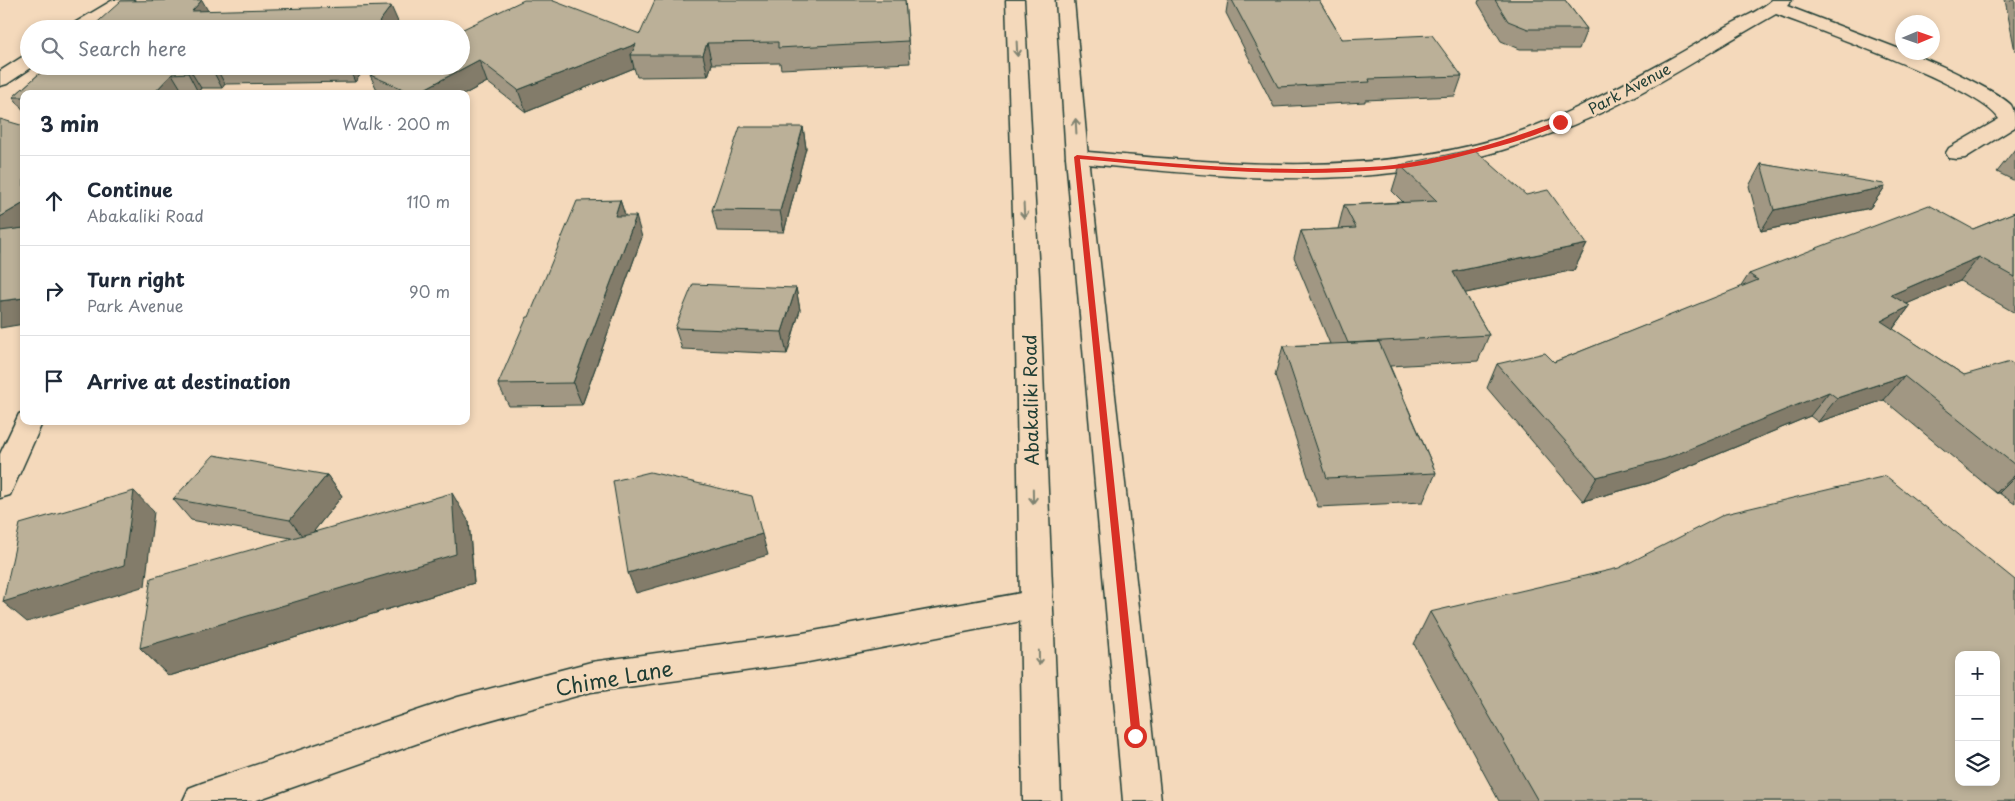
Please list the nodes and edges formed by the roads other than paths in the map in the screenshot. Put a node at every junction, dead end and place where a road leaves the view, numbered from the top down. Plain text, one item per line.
1 (125, 0) edge
2 (1015, 0) edge
3 (1065, 0) edge
4 (1779, 3) edge
5 (93, 20) edge
6 (20, 66) edge
7 (0, 80) edge
8 (1956, 152) dead end
9 (1077, 157) junction
10 (27, 425) edge
11 (0, 487) edge
12 (1037, 604) junction
13 (202, 801) edge
14 (1042, 801) edge
15 (1142, 801) edge

1 - 5 street
2 -> 12 street, Abakaliki Road
9 -> 3 street
4 - 8 street
4 - 9 street, Park Avenue
6 - 7 street
9 - 15 street
10 - 11 street
12 - 13 street, Chime Lane
12 -> 14 street, Abakaliki Road

